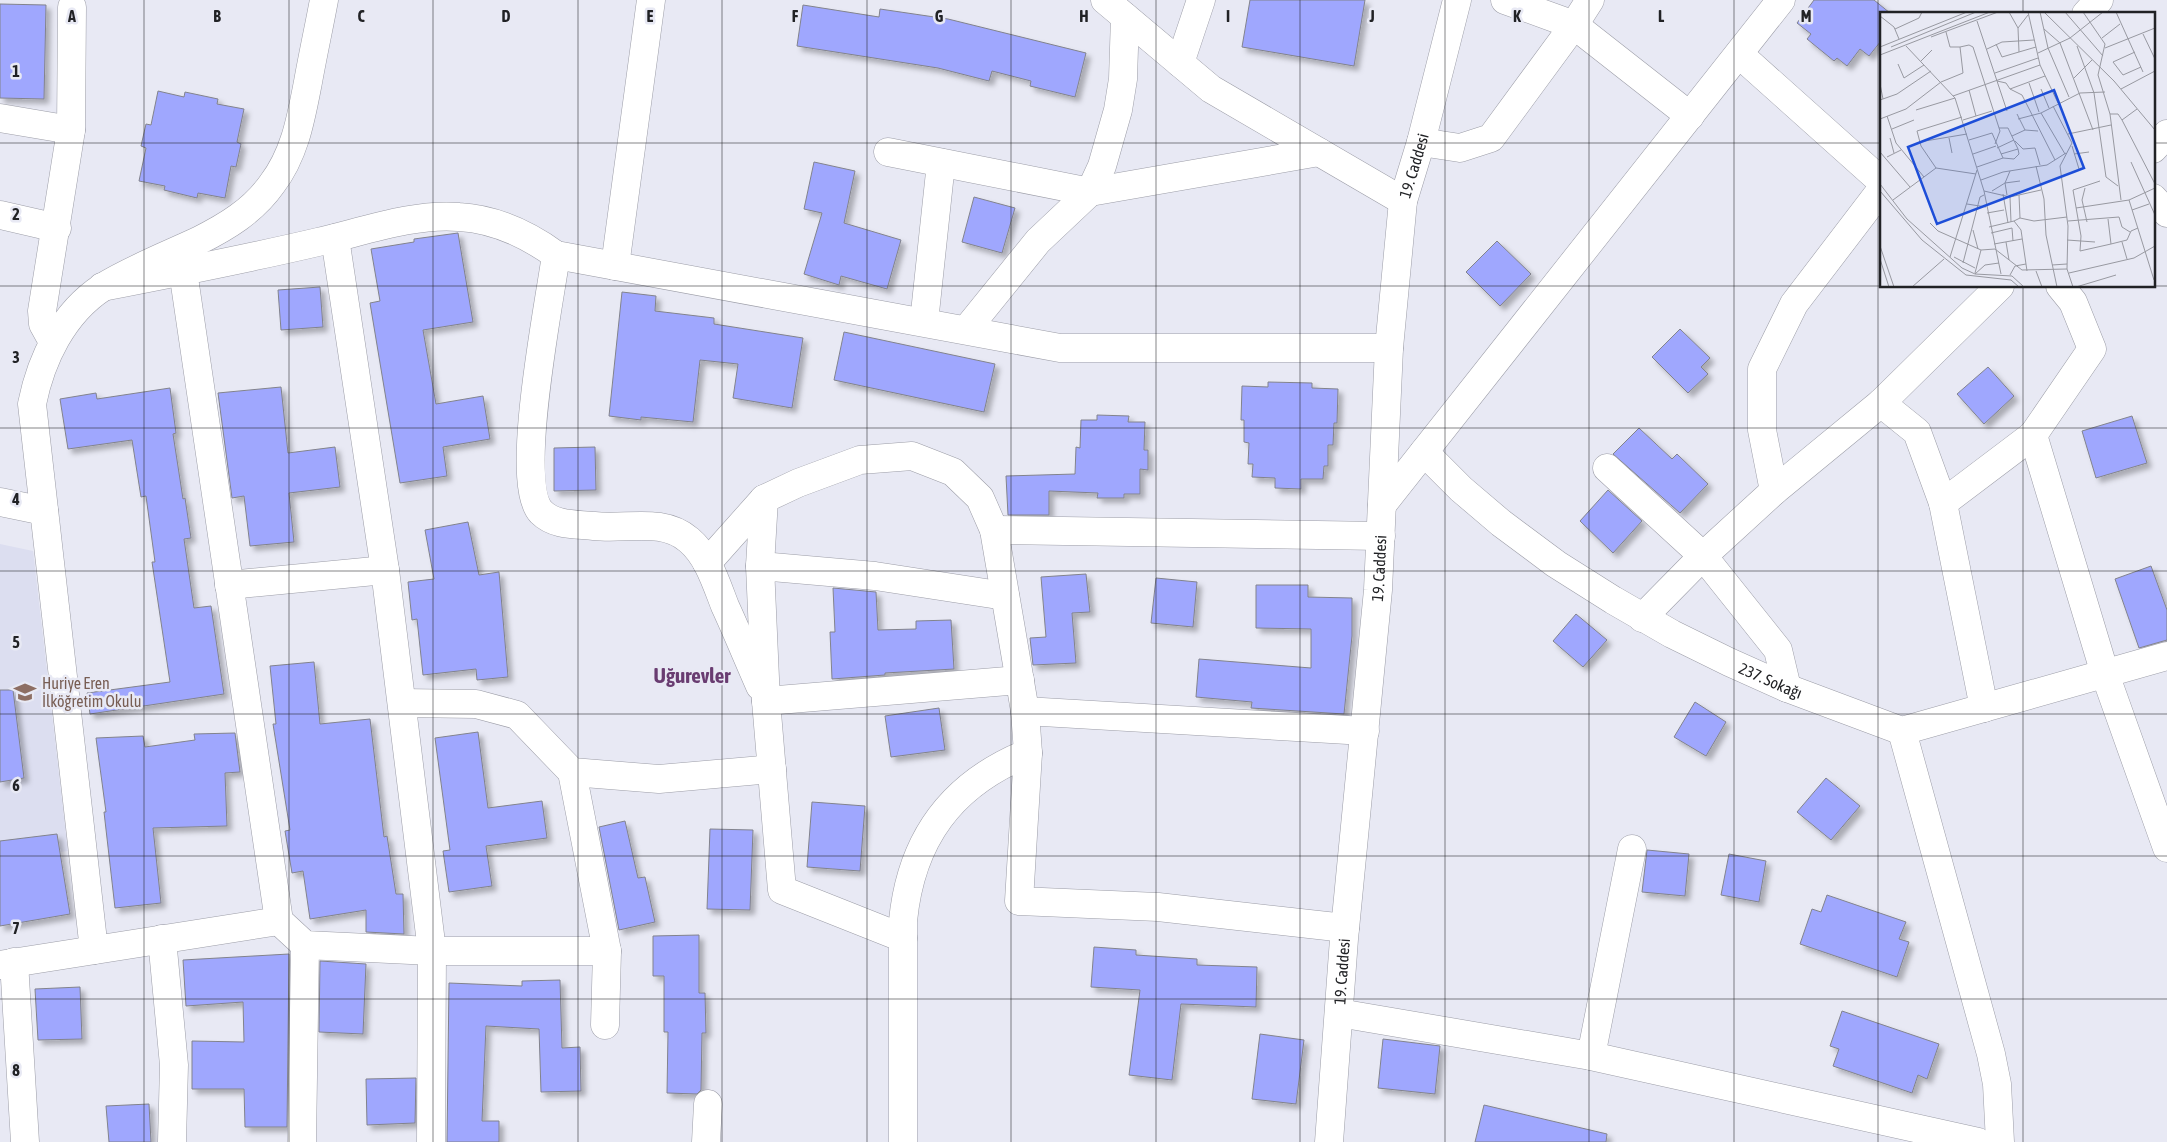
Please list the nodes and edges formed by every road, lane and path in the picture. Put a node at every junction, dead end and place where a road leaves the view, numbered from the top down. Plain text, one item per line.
1 (324, 0) edge
2 (651, 0) edge
3 (1105, 0) edge
4 (1201, 0) edge
5 (1457, 0) edge
6 (1505, 0) edge
7 (1590, 0) edge
8 (1782, 0) edge
9 (2099, 0) edge
10 (72, 7) dead end
11 (2088, 12) edge
12 (1125, 17) junction
13 (1574, 25) junction
14 (1739, 54) junction
15 (1180, 63) junction
16 (1690, 116) junction
17 (0, 118) edge
18 (71, 130) junction
19 (2167, 134) edge
20 (1421, 142) junction
21 (2154, 148) edge
22 (888, 152) dead end
23 (1319, 152) junction
24 (941, 163) junction
25 (1880, 180) edge
26 (1880, 191) edge
27 (1090, 192) junction
28 (2154, 199) edge
29 (1403, 201) junction
30 (2167, 213) edge
31 (0, 215) edge
32 (57, 228) junction
33 (335, 238) junction
34 (556, 255) junction
35 (615, 266) junction
36 (183, 272) junction
37 (102, 287) junction
38 (1998, 288) edge
39 (2062, 288) edge
40 (924, 322) junction
41 (966, 330) junction
42 (53, 342) junction
43 (1389, 348) junction
44 (1881, 403) junction
45 (2033, 436) junction
46 (1424, 452) junction
47 (1607, 468) dead end
48 (1774, 491) junction
49 (764, 499) junction
50 (0, 502) edge
51 (1943, 503) junction
52 (1382, 505) junction
53 (44, 511) junction
54 (994, 530) junction
55 (1381, 536) junction
56 (1703, 556) junction
57 (707, 563) junction
58 (760, 566) junction
59 (386, 570) junction
60 (229, 585) junction
61 (1005, 596) junction
62 (1642, 618) junction
63 (2167, 656) edge
64 (2104, 674) junction
65 (1020, 680) junction
66 (1787, 688) junction
67 (766, 701) junction
68 (402, 703) junction
69 (1984, 708) junction
70 (1025, 710) junction
71 (1365, 731) junction
72 (1902, 731) junction
73 (1028, 753) junction
74 (772, 769) junction
75 (572, 772) junction
76 (2167, 848) edge
77 (1632, 849) dead end
78 (279, 921) junction
79 (1345, 928) junction
80 (903, 938) junction
81 (162, 939) junction
82 (305, 945) junction
83 (94, 950) junction
84 (432, 951) junction
85 (607, 951) junction
86 (7, 963) edge
87 (1339, 1013) junction
88 (605, 1025) dead end
89 (1591, 1056) junction
90 (708, 1104) dead end
91 (25, 1142) edge
92 (172, 1142) edge
93 (302, 1142) edge
94 (431, 1142) edge
95 (706, 1142) edge
96 (903, 1142) edge
97 (1329, 1142) edge
98 (1978, 1142) edge
99 (2000, 1142) edge

1 - 37 street
2 - 35 street
3 - 12 street
4 - 15 street
5 - 20 street, 19. Caddesi
6 - 13 street
7 - 13 street
8 - 14 street
9 - 11 street
10 - 18 street
12 - 15 street
12 - 27 street
13 - 16 street
13 - 20 street
14 - 16 street
14 - 25 street
15 - 23 street
16 - 46 street
17 - 18 street
18 - 32 street
19 - 21 street
20 - 29 street, 19. Caddesi
22 - 24 street
23 - 27 street
23 - 29 street
24 - 27 street
24 - 40 street
26 - 48 street
27 - 41 street
28 - 30 street
29 - 43 street, 19. Caddesi
31 - 32 street
32 - 42 street
33 - 34 street
33 - 36 street
33 - 59 street
34 - 35 street
34 - 57 street
35 - 40 street
36 - 37 street
36 - 60 street
37 - 42 street
38 - 44 street
39 - 45 street
40 - 41 street
41 - 43 street
42 - 53 street
43 - 52 street, 19. Caddesi
44 - 48 street
44 - 51 street
45 - 51 street
45 - 64 street
46 - 52 street
46 - 62 street, 237. Sokağı
47 - 56 street
48 - 56 street
49 - 54 street
49 - 57 street
49 - 58 street
50 - 53 street
51 - 69 street
52 - 55 street, 19. Caddesi
53 - 83 street
54 - 55 street
54 - 61 street
55 - 71 street, 19. Caddesi
56 - 62 street
56 - 66 street
57 - 67 street
58 - 61 street
58 - 67 street
59 - 60 street
59 - 68 street
60 - 78 street
61 - 65 street
62 - 66 street, 237. Sokağı
63 - 64 street
64 - 69 street
64 - 76 street
65 - 67 street
65 - 70 street
66 - 72 street, 237. Sokağı
67 - 74 street
68 - 75 street
68 - 84 street
69 - 72 street
70 - 71 street
70 - 73 street
71 - 79 street, 19. Caddesi
72 - 99 street
73 - 79 street
73 - 80 street
74 - 75 street
74 - 80 street
75 - 85 street
77 - 89 street
78 - 81 street
78 - 82 street
79 - 87 street, 19. Caddesi
80 - 96 street
81 - 83 street
81 - 92 street
82 - 84 street
82 - 93 street
83 - 86 street
84 - 85 street
84 - 94 street
85 - 88 street
86 - 91 street
87 - 89 street
87 - 97 street, 19. Caddesi
89 - 98 street
90 - 95 street

